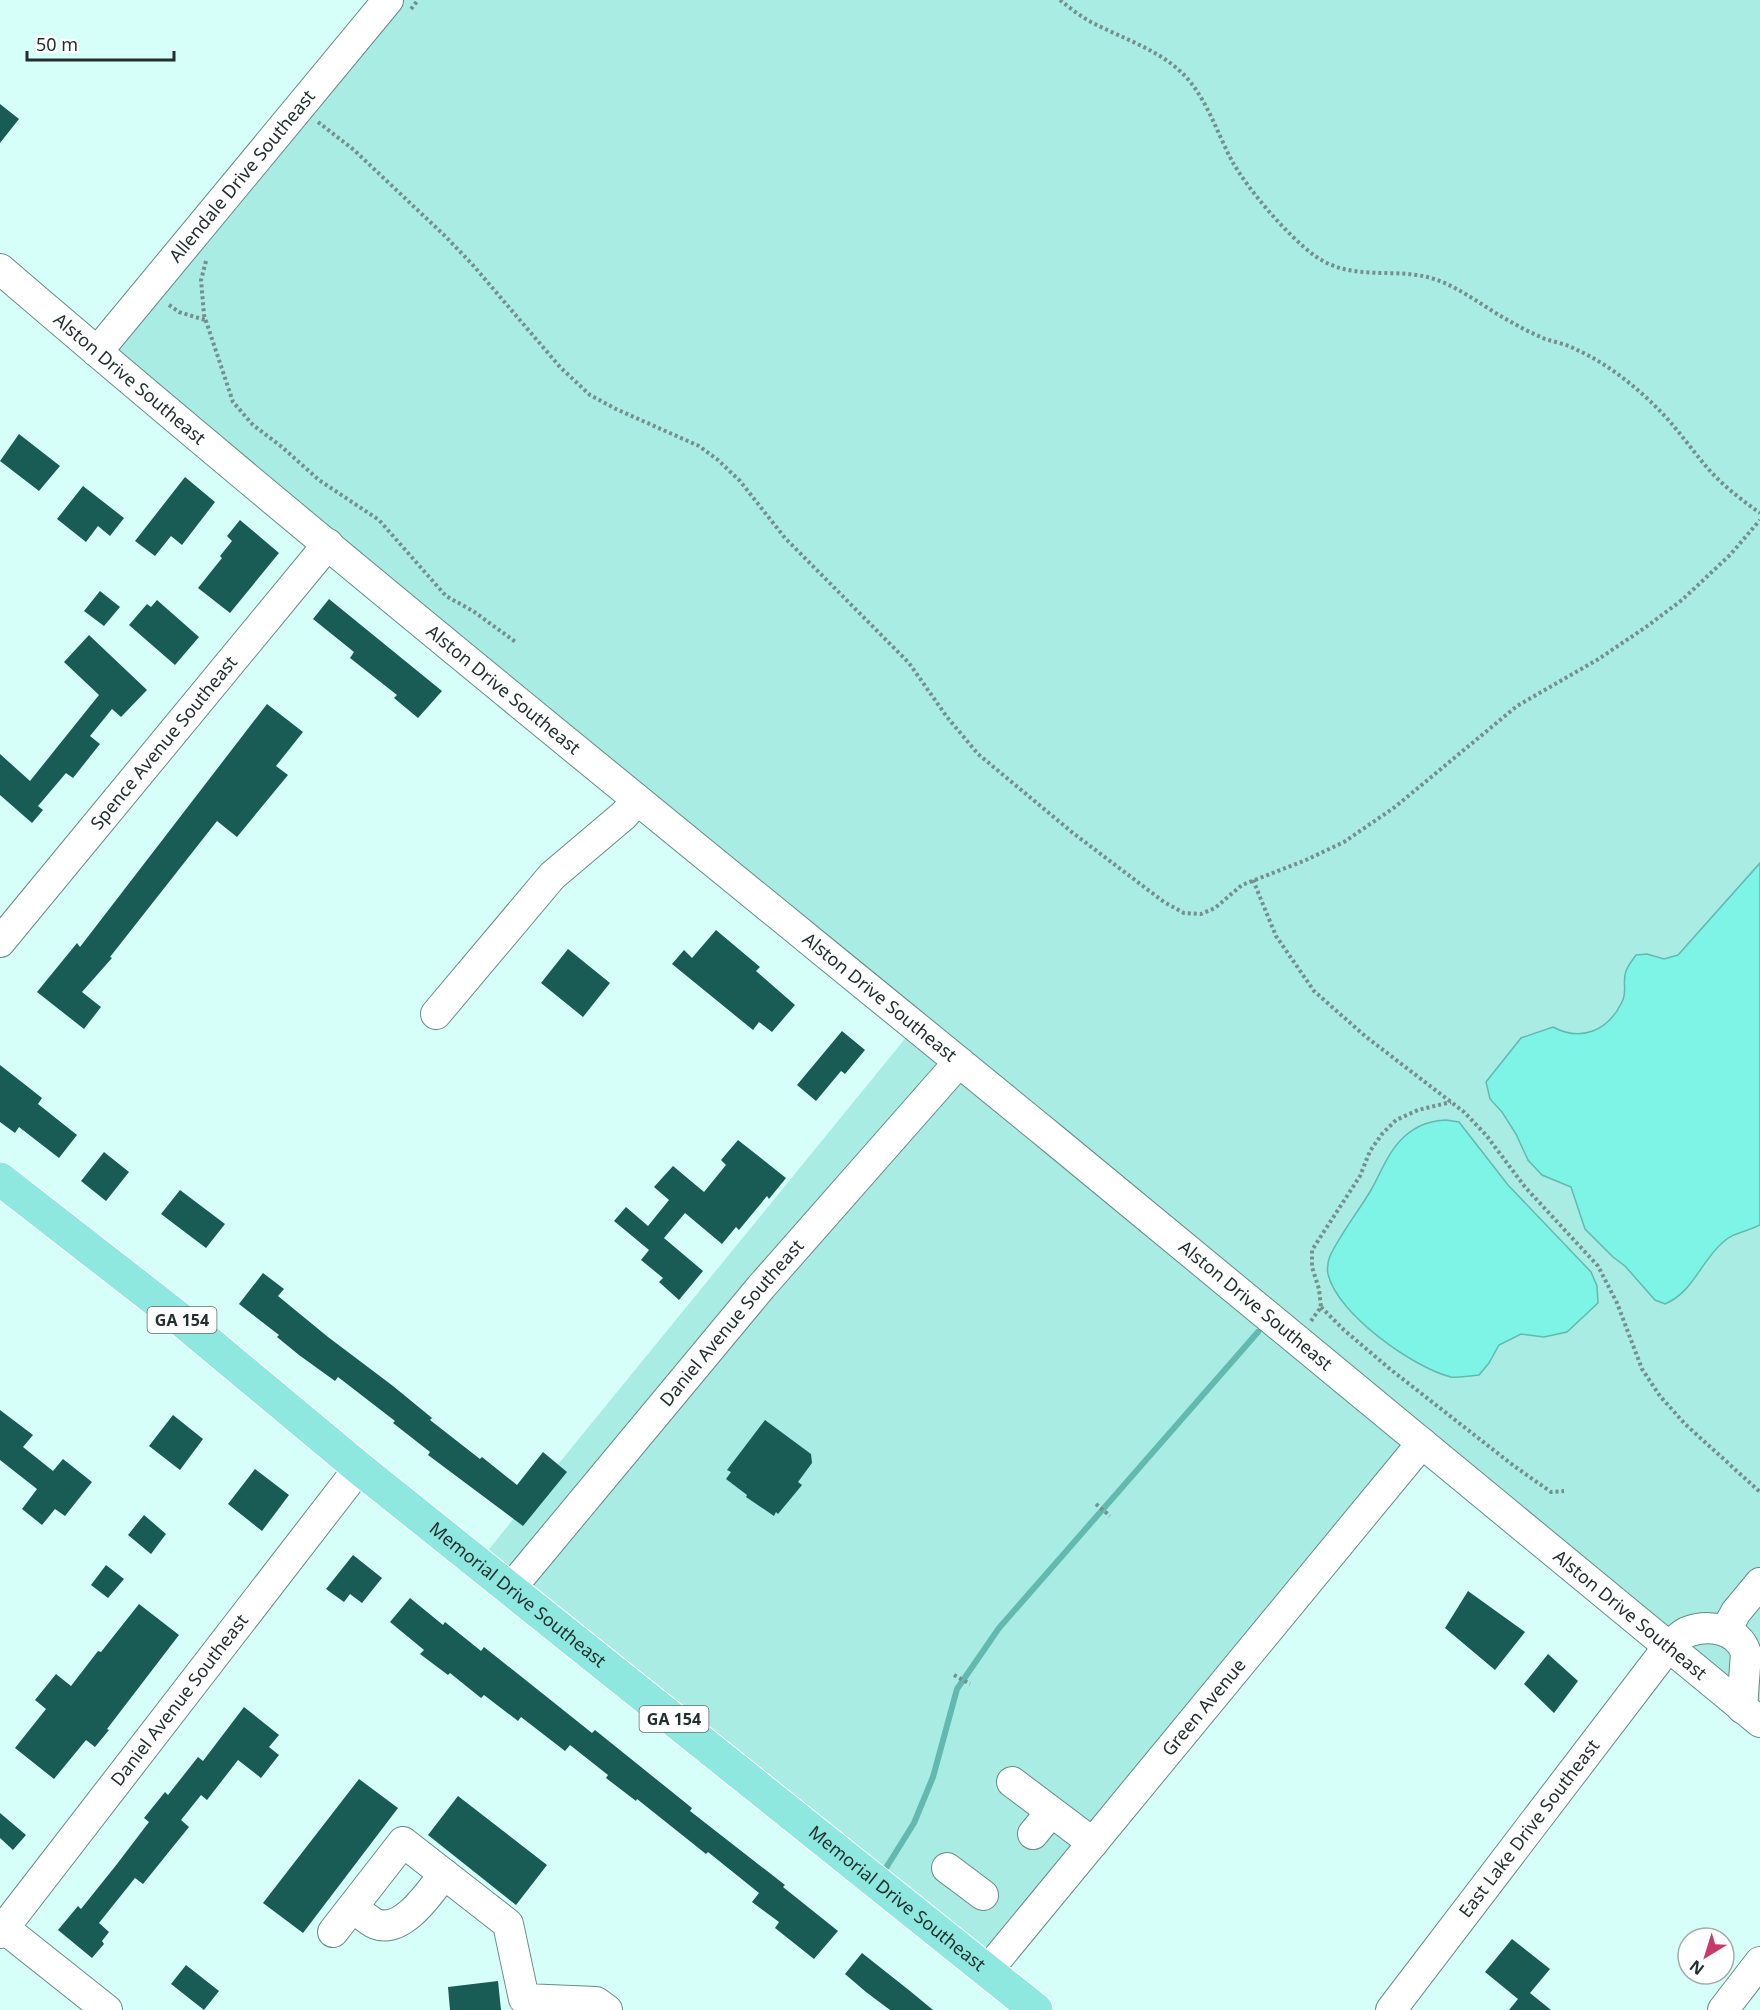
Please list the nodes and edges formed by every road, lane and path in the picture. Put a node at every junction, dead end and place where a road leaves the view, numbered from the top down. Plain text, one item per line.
1 (418, 0) edge
2 (1060, 0) edge
3 (396, 9) edge
4 (325, 113) dead end
5 (317, 122) junction
6 (310, 131) dead end
7 (208, 256) dead end
8 (0, 269) edge
9 (169, 305) dead end
10 (205, 320) junction
11 (97, 352) junction
12 (1760, 513) edge
13 (1760, 520) edge
14 (328, 544) junction
15 (517, 643) dead end
16 (637, 800) junction
17 (1253, 880) junction
18 (0, 942) edge
19 (436, 1014) dead end
20 (959, 1062) junction
21 (1452, 1102) junction
22 (0, 1179) edge
23 (1321, 1307) junction
24 (1297, 1338) junction
25 (1422, 1443) junction
26 (359, 1468) junction
27 (1564, 1491) dead end
28 (1760, 1492) edge
29 (1096, 1504) dead end
30 (1110, 1516) dead end
31 (1760, 1583) edge
32 (511, 1588) junction
33 (1743, 1635) edge
34 (1668, 1647) junction
35 (954, 1674) dead end
36 (970, 1684) dead end
37 (1751, 1715) edge
38 (1012, 1782) dead end
39 (1093, 1843) junction
40 (947, 1868) dead end
41 (444, 1874) junction
42 (983, 1895) dead end
43 (353, 1907) junction
44 (1, 1929) edge
45 (333, 1932) dead end
46 (1760, 1962) edge
47 (988, 1970) junction
48 (107, 2010) edge
49 (607, 2010) edge
50 (1036, 2010) edge
51 (1391, 2010) edge
52 (1723, 2010) edge

1 - 3 path
2 - 12 path
3 - 11 street, Allendale Drive Southeast
4 - 5 path
5 - 6 path
5 - 17 path
7 - 10 path
8 - 11 street, Alston Drive Southeast
9 - 10 path
10 - 15 path
11 - 14 street, Alston Drive Southeast
13 - 17 path
14 - 16 street, Alston Drive Southeast
14 - 18 street, Spence Avenue Southeast
16 - 19 street
16 - 20 street, Alston Drive Southeast
17 - 21 path
20 - 24 street, Alston Drive Southeast
20 - 32 street, Daniel Avenue Southeast
21 - 23 path
21 - 28 path
22 - 26 main road, Memorial Drive Southeast / GA 154
23 - 24 path
23 - 27 path
24 - 25 street, Alston Drive Southeast
25 - 34 street, Alston Drive Southeast
25 - 39 street, Green Avenue
26 - 32 main road, Memorial Drive Southeast / GA 154
26 - 44 street, Daniel Avenue Southeast
29 - 30 path
31 - 33 street
32 - 47 main road, Memorial Drive Southeast / GA 154
33 - 34 street
33 - 37 street
34 - 37 street, Alston Drive Southeast
34 - 51 street, East Lake Drive Southeast
35 - 36 path
38 - 39 street
39 - 47 street, Green Avenue
40 - 42 street
41 - 43 street
41 - 43 street
41 - 49 street
43 - 45 street
44 - 48 street
46 - 52 street
47 - 50 main road, Memorial Drive Southeast / GA 154

